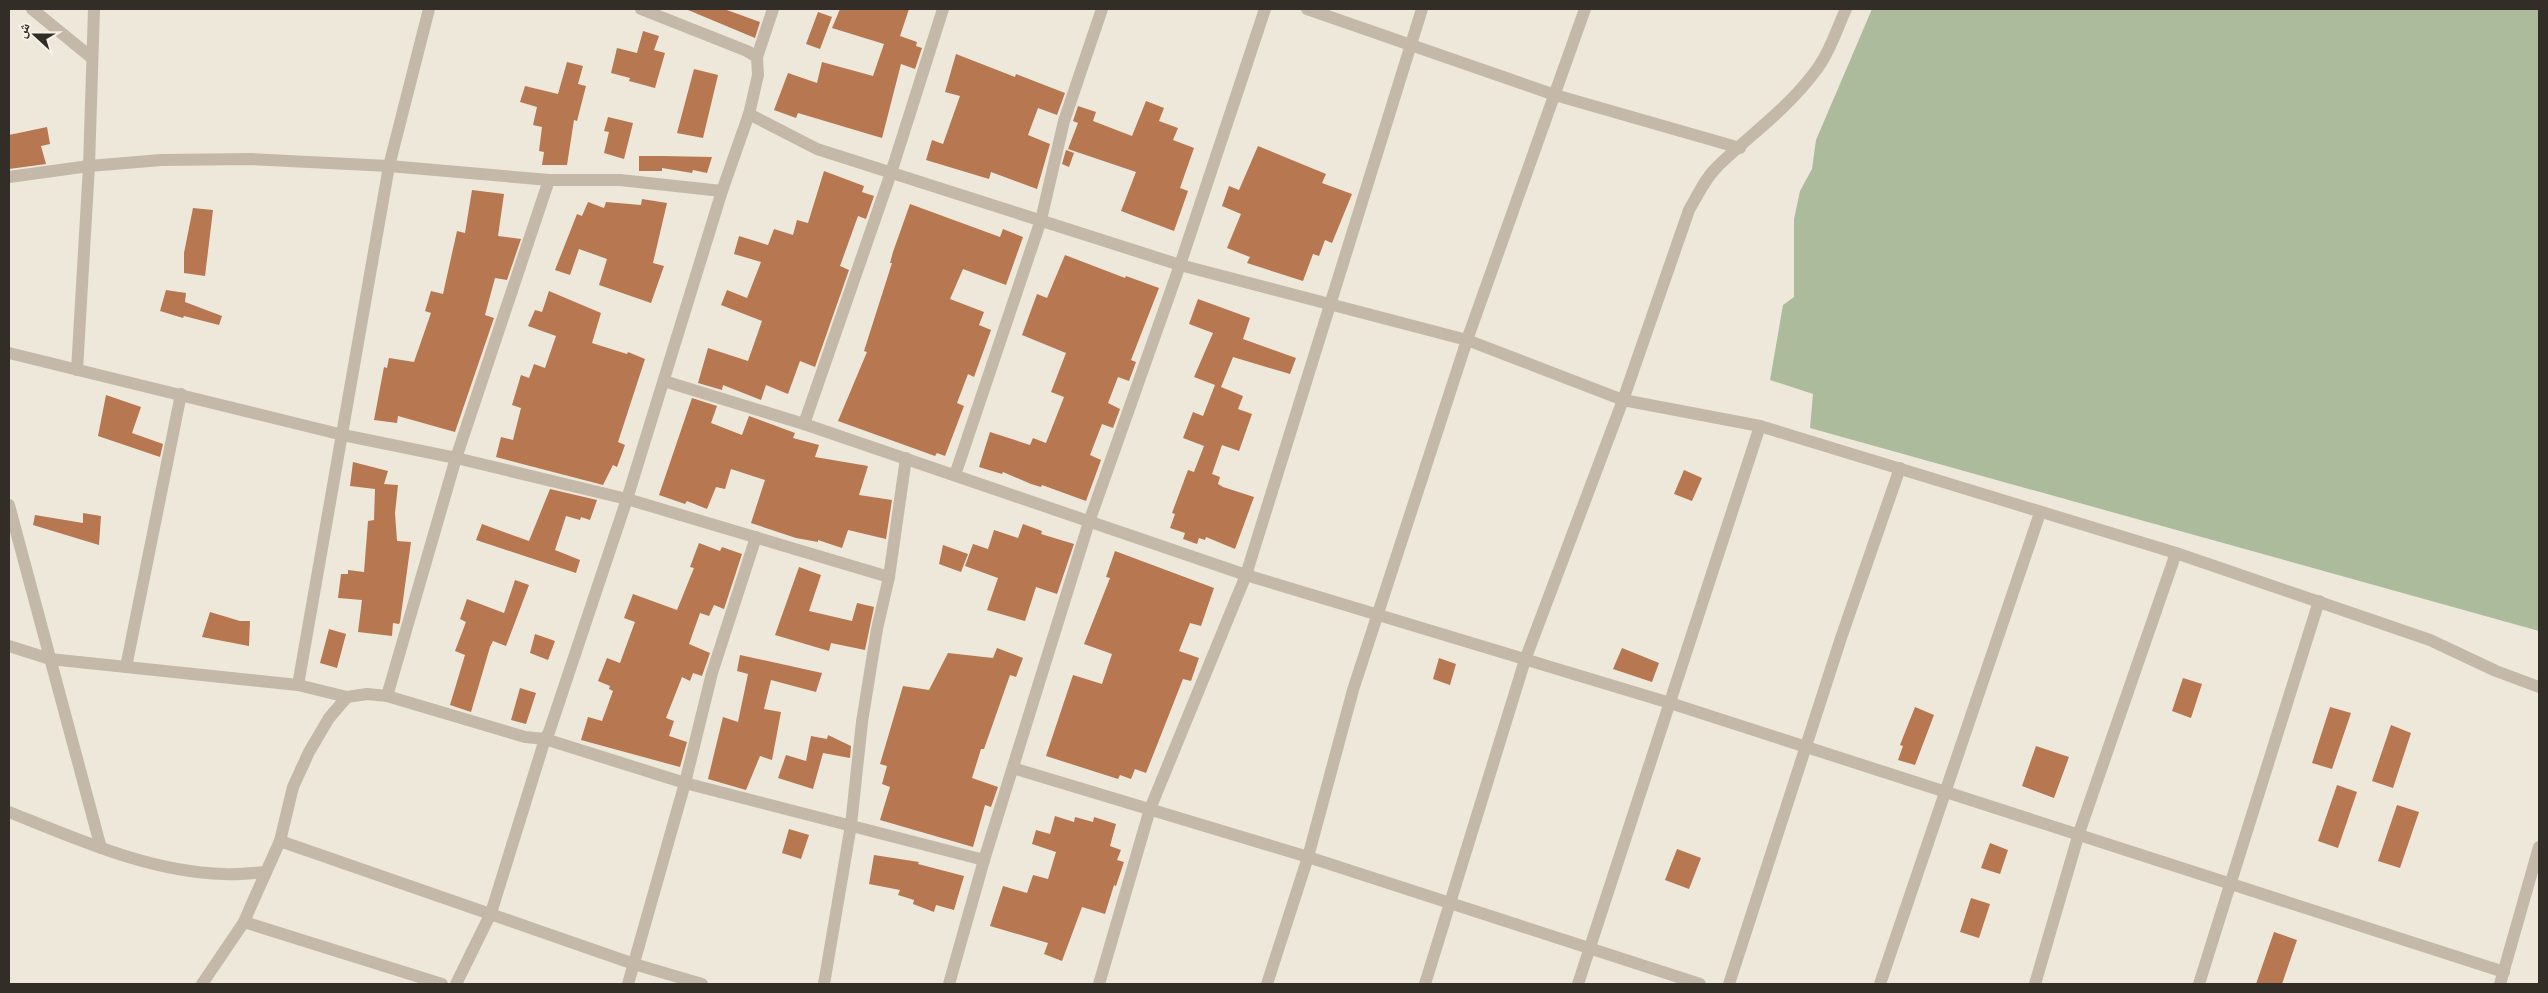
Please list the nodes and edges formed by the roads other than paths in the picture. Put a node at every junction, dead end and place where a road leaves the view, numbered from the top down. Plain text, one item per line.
1 (32, 9) edge
2 (94, 9) edge
3 (429, 9) edge
4 (641, 9) edge
5 (773, 9) edge
6 (943, 9) edge
7 (1102, 9) edge
8 (1265, 9) edge
9 (1307, 9) edge
10 (1422, 9) edge
11 (1585, 9) edge
12 (1846, 9) edge
13 (1410, 45) junction
14 (757, 57) junction
15 (92, 58) junction
16 (1555, 95) junction
17 (748, 114) junction
18 (1740, 148) junction
19 (89, 166) junction
20 (389, 166) junction
21 (891, 173) junction
22 (9, 177) edge
23 (549, 180) junction
24 (722, 191) junction
25 (1041, 220) junction
26 (1180, 265) junction
27 (1330, 306) junction
28 (1466, 340) junction
29 (9, 353) edge
30 (76, 370) junction
31 (664, 381) junction
32 (181, 394) junction
33 (1623, 400) junction
34 (804, 424) junction
35 (1760, 426) junction
36 (344, 435) junction
37 (456, 458) junction
38 (906, 458) junction
39 (1900, 468) junction
40 (954, 475) junction
41 (627, 499) junction
42 (9, 505) edge
43 (2040, 513) junction
44 (1089, 522) junction
45 (756, 537) junction
46 (2176, 553) junction
47 (1246, 574) junction
48 (889, 577) junction
49 (2319, 601) junction
50 (1378, 614) junction
51 (9, 646) edge
52 (50, 659) junction
53 (1525, 660) junction
54 (126, 667) junction
55 (298, 685) junction
56 (2539, 687) edge
57 (388, 696) junction
58 (348, 697) junction
59 (1670, 703) junction
60 (545, 738) junction
61 (1806, 747) junction
62 (1013, 768) junction
63 (686, 783) junction
64 (1946, 792) junction
65 (1150, 809) junction
66 (9, 812) edge
67 (851, 825) junction
68 (2079, 833) junction
69 (280, 841) junction
70 (2539, 847) edge
71 (102, 848) junction
72 (1308, 858) junction
73 (984, 860) junction
74 (266, 872) junction
75 (2232, 882) junction
76 (1451, 904) junction
77 (490, 913) junction
78 (244, 922) junction
79 (1590, 948) junction
80 (634, 964) junction
81 (2504, 972) junction
82 (202, 984) edge
83 (442, 984) edge
84 (456, 984) edge
85 (628, 984) edge
86 (702, 984) edge
87 (824, 984) edge
88 (948, 984) edge
89 (1099, 984) edge
90 (1267, 984) edge
91 (1426, 984) edge
92 (1578, 984) edge
93 (1700, 984) edge
94 (1729, 984) edge
95 (1880, 984) edge
96 (2035, 984) edge
97 (2199, 984) edge
98 (2500, 984) edge

1 - 15 street
2 - 15 street
3 - 20 street
4 - 14 street
5 - 14 street
6 - 21 street
7 - 25 street
8 - 26 street
9 - 13 street
10 - 13 street
11 - 16 street
12 - 18 street
13 - 16 street
13 - 27 street
14 - 17 street
15 - 19 street
16 - 18 street
16 - 28 street
17 - 21 street
17 - 24 street
18 - 33 street
19 - 20 street
19 - 22 street
19 - 30 street
20 - 23 street
20 - 36 street
21 - 25 street
21 - 34 street
23 - 24 street
23 - 37 street
24 - 31 street
25 - 26 street
25 - 40 street
26 - 27 street
26 - 44 street
27 - 28 street
27 - 47 street
28 - 33 street
28 - 50 street
29 - 30 street
30 - 32 street
31 - 34 street
31 - 41 street
32 - 36 street
32 - 54 street
33 - 35 street
33 - 53 street
34 - 38 street
35 - 39 street
35 - 59 street
36 - 37 street
36 - 55 street
37 - 41 street
37 - 57 street
38 - 40 street
38 - 48 street
39 - 43 street
39 - 61 street
40 - 44 street
41 - 45 street
41 - 60 street
42 - 52 street
43 - 46 street
43 - 64 street
44 - 47 street
44 - 62 street
45 - 48 street
45 - 63 street
46 - 49 street
46 - 68 street
47 - 50 street
47 - 65 street
48 - 67 street
49 - 56 street
49 - 75 street
50 - 53 street
50 - 72 street
51 - 52 street
52 - 54 street
52 - 71 street
53 - 59 street
53 - 76 street
54 - 55 street
55 - 58 street
57 - 58 street
57 - 60 street
58 - 69 street
59 - 61 street
59 - 79 street
60 - 63 street
60 - 77 street
61 - 64 street
61 - 94 street
62 - 65 street
62 - 73 street
63 - 67 street
63 - 80 street
64 - 68 street
64 - 95 street
65 - 72 street
65 - 89 street
66 - 71 street
67 - 73 street
67 - 87 street
68 - 75 street
68 - 96 street
69 - 74 street
69 - 77 street
70 - 81 street
71 - 74 street
72 - 76 street
72 - 90 street
73 - 88 street
74 - 78 street
75 - 81 street
75 - 97 street
76 - 79 street
76 - 91 street
77 - 80 street
77 - 84 street
78 - 82 street
78 - 83 street
79 - 92 street
79 - 93 street
80 - 85 street
80 - 86 street
81 - 98 street

